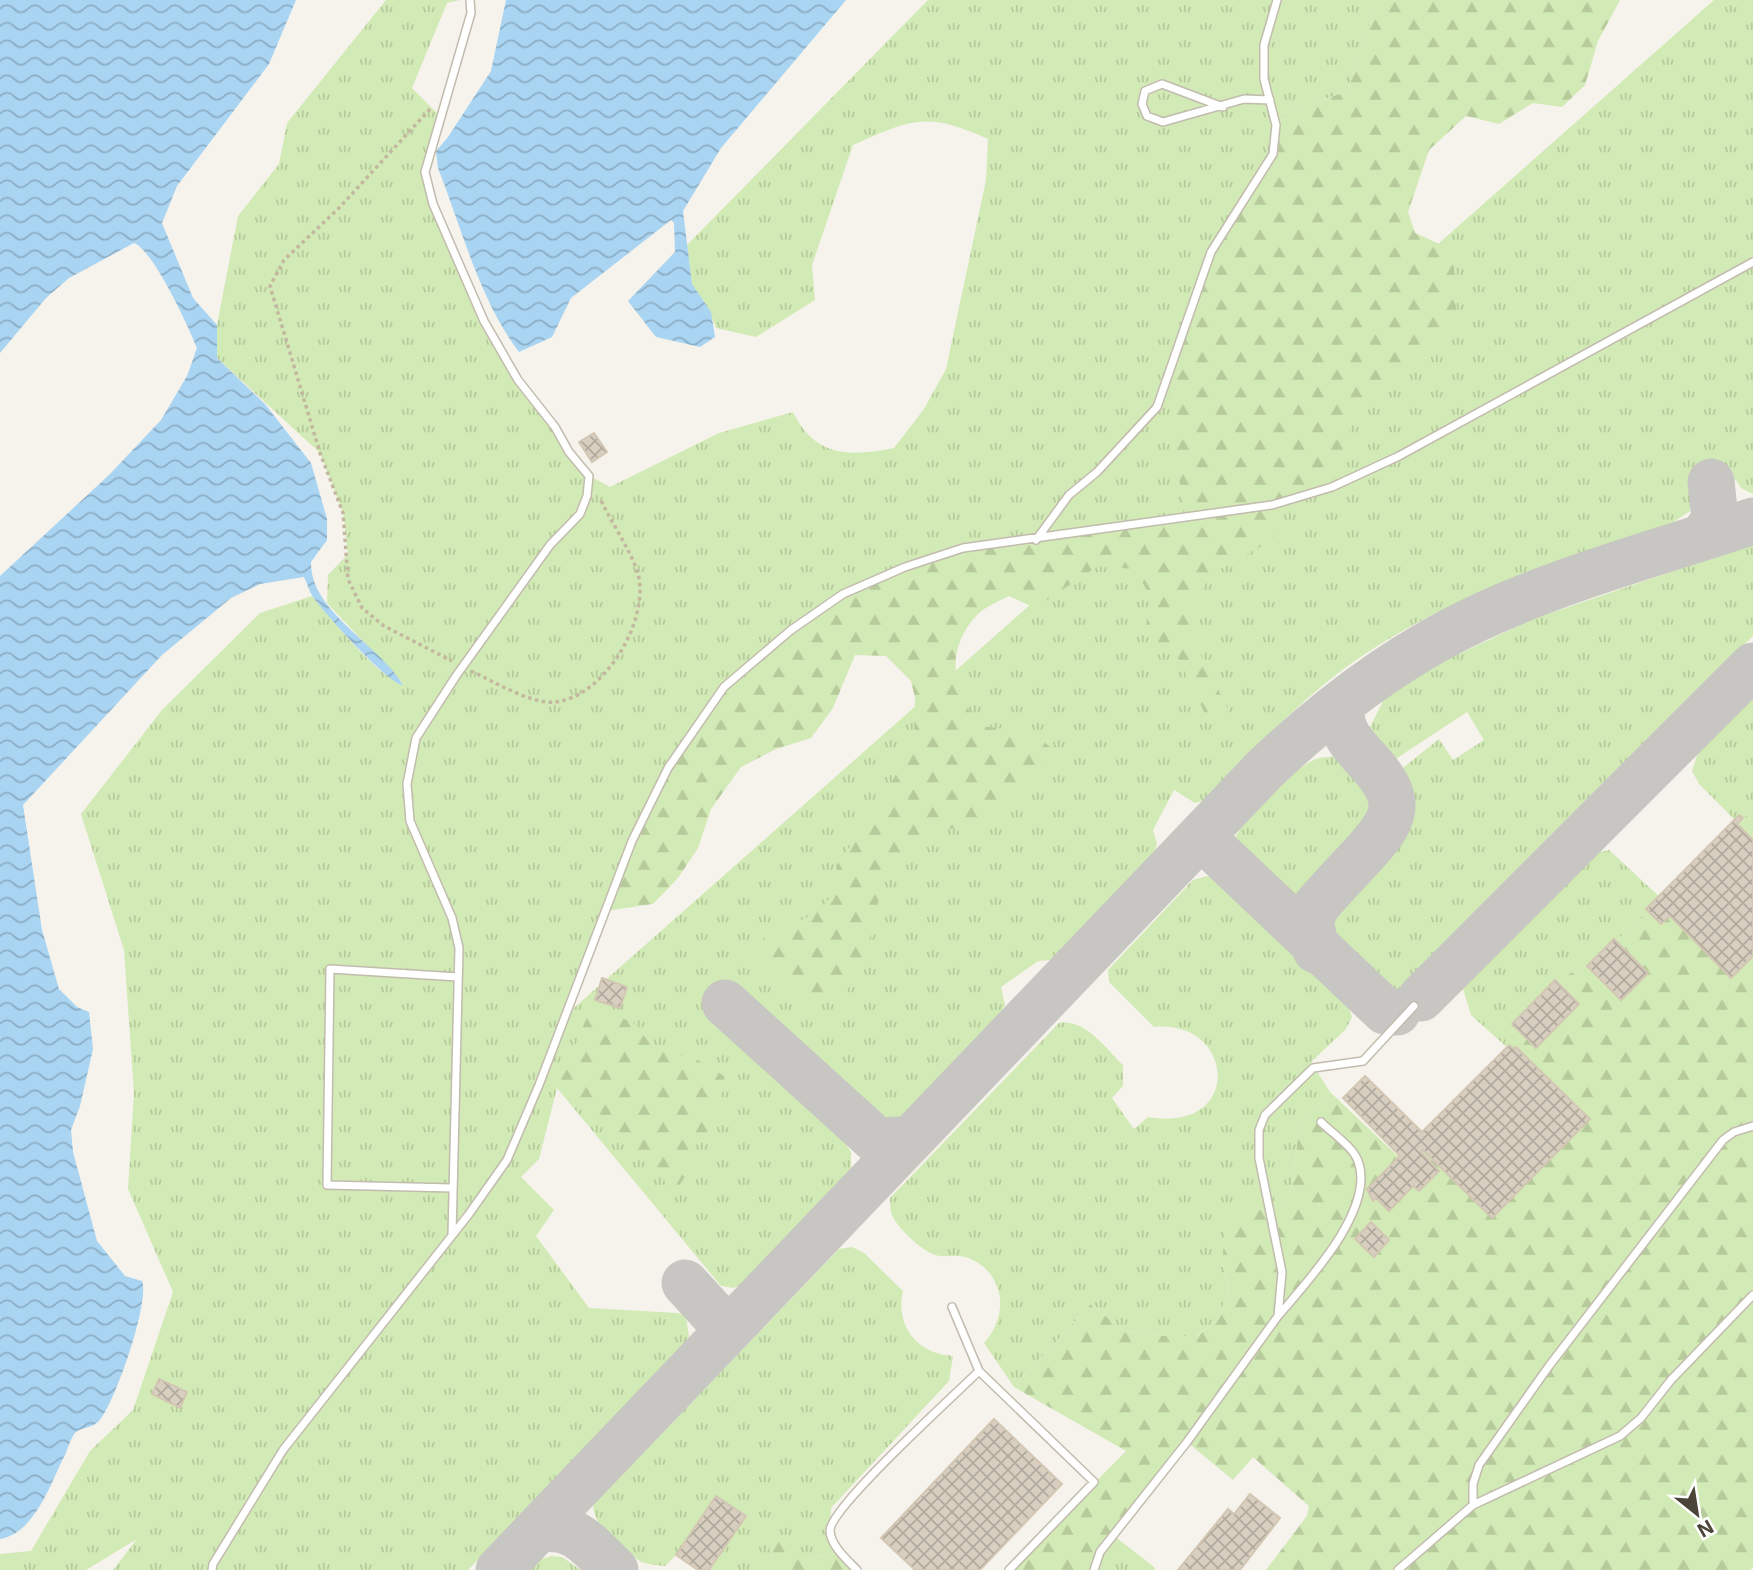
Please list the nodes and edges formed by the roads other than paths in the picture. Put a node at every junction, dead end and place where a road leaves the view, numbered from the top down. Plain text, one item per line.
1 (470, 0) edge
2 (1277, 0) edge
3 (1270, 100) junction
4 (1223, 107) junction
5 (1753, 262) edge
6 (1037, 540) junction
7 (458, 977) junction
8 (1414, 1006) dead end
9 (1321, 1122) dead end
10 (1753, 1126) edge
11 (453, 1188) junction
12 (452, 1235) junction
13 (1753, 1295) edge
14 (952, 1307) dead end
15 (1278, 1317) junction
16 (979, 1371) junction
17 (1473, 1505) junction
18 (212, 1570) edge
19 (857, 1570) edge
20 (1009, 1570) edge
21 (1094, 1570) edge
22 (1398, 1570) edge

1 - 7 lane
2 - 3 lane
3 - 4 lane
3 - 6 lane
4 - 4 lane
5 - 6 lane
6 - 12 lane
7 - 11 lane
7 - 11 lane
8 - 15 lane
9 - 15 lane
10 - 17 lane
11 - 12 lane
12 - 18 lane
13 - 17 lane
14 - 16 lane
15 - 21 lane
16 - 19 lane
16 - 20 lane
17 - 22 lane

